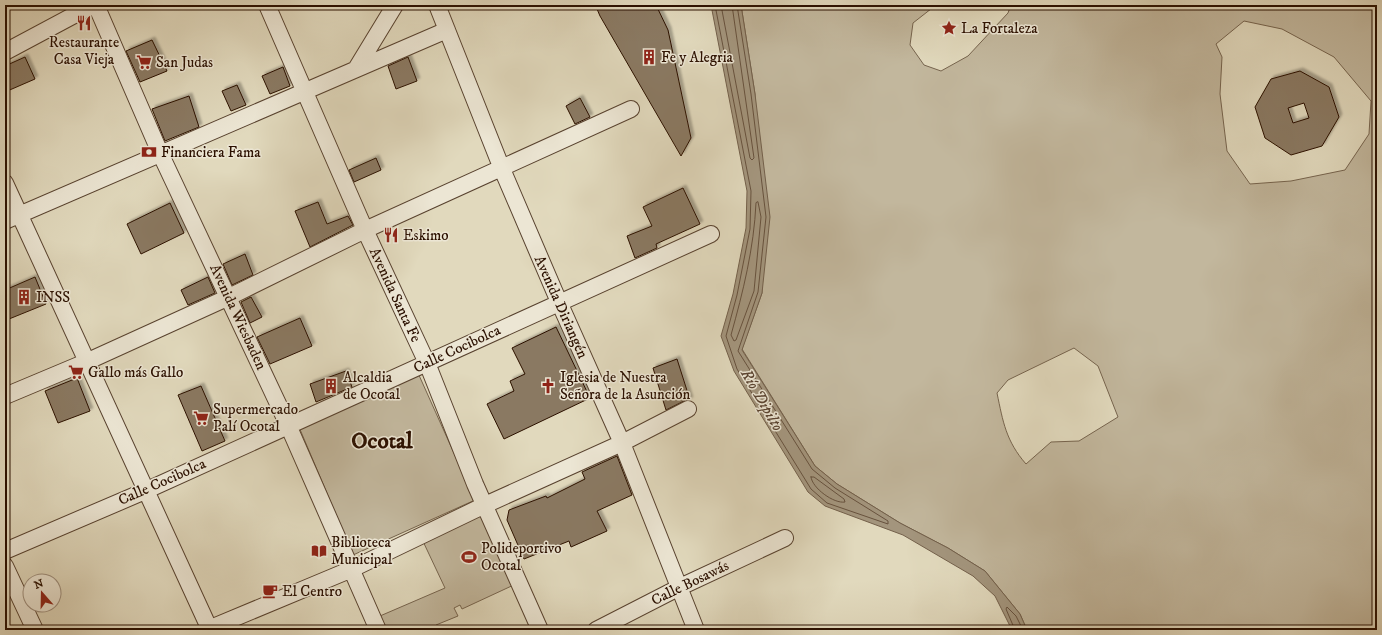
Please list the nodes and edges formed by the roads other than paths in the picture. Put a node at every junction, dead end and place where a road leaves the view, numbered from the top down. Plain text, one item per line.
1 (94, 5) edge
2 (267, 5) edge
3 (395, 5) edge
4 (437, 5) edge
5 (447, 30) junction
6 (5, 52) edge
7 (356, 69) junction
8 (304, 92) junction
9 (631, 109) dead end
10 (161, 155) junction
11 (502, 169) junction
12 (5, 183) edge
13 (12, 218) edge
14 (365, 230) junction
15 (711, 234) dead end
16 (229, 297) junction
17 (558, 302) junction
18 (86, 362) junction
19 (427, 362) junction
20 (5, 396) edge
21 (688, 410) dead end
22 (288, 425) junction
23 (622, 443) junction
24 (144, 491) junction
25 (484, 505) junction
26 (785, 538) dead end
27 (5, 551) edge
28 (5, 566) edge
29 (352, 569) junction
30 (678, 588) junction
31 (35, 630) edge
32 (208, 630) edge
33 (378, 630) edge
34 (540, 630) edge
35 (596, 630) edge
36 (696, 630) edge

1 - 6 street
1 - 10 street, Avenida Wiesbaden
2 - 8 street, Avenida Santa Fe
3 - 7 street
4 - 5 street, Avenida Diriangén
5 - 7 street
5 - 11 street, Avenida Diriangén
7 - 8 street
8 - 10 street
8 - 14 street, Avenida Santa Fe
9 - 11 street
10 - 13 street
10 - 16 street, Avenida Wiesbaden
11 - 14 street
11 - 17 street, Avenida Diriangén
12 - 13 street
13 - 18 street
14 - 16 street
14 - 19 street, Avenida Santa Fe
15 - 17 street, Calle Cocibolca
16 - 18 street
16 - 22 street, Avenida Wiesbaden
17 - 19 street, Calle Cocibolca
17 - 23 street, Avenida Diriangén
18 - 20 street
18 - 24 street
19 - 22 street, Calle Cocibolca
19 - 25 street, Avenida Santa Fe
21 - 23 street
22 - 24 street, Calle Cocibolca
22 - 29 street, Avenida Wiesbaden
23 - 25 street
23 - 30 street, Avenida Diriangén
24 - 27 street, Calle Cocibolca
24 - 32 street
25 - 29 street
25 - 34 street, Avenida Santa Fe
26 - 30 street, Calle Bosawás
28 - 31 street
29 - 32 street
29 - 33 street, Avenida Wiesbaden
30 - 35 street, Calle Bosawás
30 - 36 street, Avenida Diriangén

